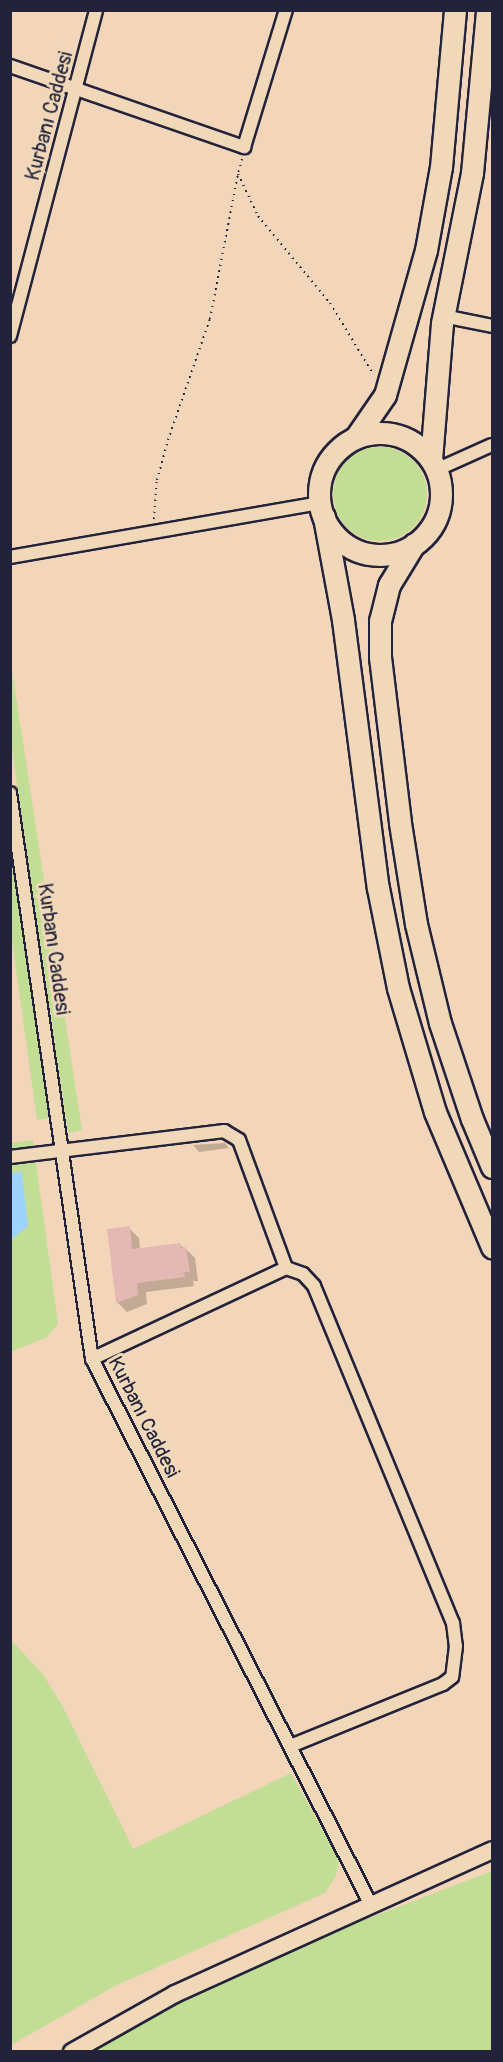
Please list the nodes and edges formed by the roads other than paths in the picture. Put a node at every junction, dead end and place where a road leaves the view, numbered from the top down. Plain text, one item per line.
1 (96, 10) edge
2 (286, 10) edge
3 (455, 10) edge
4 (487, 10) edge
5 (10, 66) edge
6 (77, 87) junction
7 (443, 316) junction
8 (492, 326) edge
9 (10, 336) edge
10 (356, 437) junction
11 (492, 445) edge
12 (434, 465) junction
13 (322, 510) junction
14 (414, 544) junction
15 (10, 556) edge
16 (10, 793) edge
17 (64, 1151) junction
18 (10, 1157) edge
19 (492, 1167) edge
20 (492, 1246) edge
21 (286, 1268) junction
22 (92, 1359) junction
23 (290, 1746) junction
24 (492, 1850) edge
25 (371, 1905) junction
26 (72, 2052) edge

1 - 6 street, Kurbanı Caddesi
2 - 6 street
3 - 10 highway
4 - 7 highway
5 - 6 street
6 - 9 street, Kurbanı Caddesi
7 - 8 street
7 - 12 highway
10 - 12 highway
10 - 13 highway
11 - 12 street
12 - 14 highway
13 - 14 highway
13 - 15 street
13 - 20 highway
14 - 19 highway
16 - 17 street, Kurbanı Caddesi
17 - 18 street
17 - 21 street
17 - 22 street, Kurbanı Caddesi
21 - 22 street
21 - 23 street
22 - 23 street, Kurbanı Caddesi
23 - 25 street, Kurbanı Caddesi
24 - 25 street
25 - 26 street

